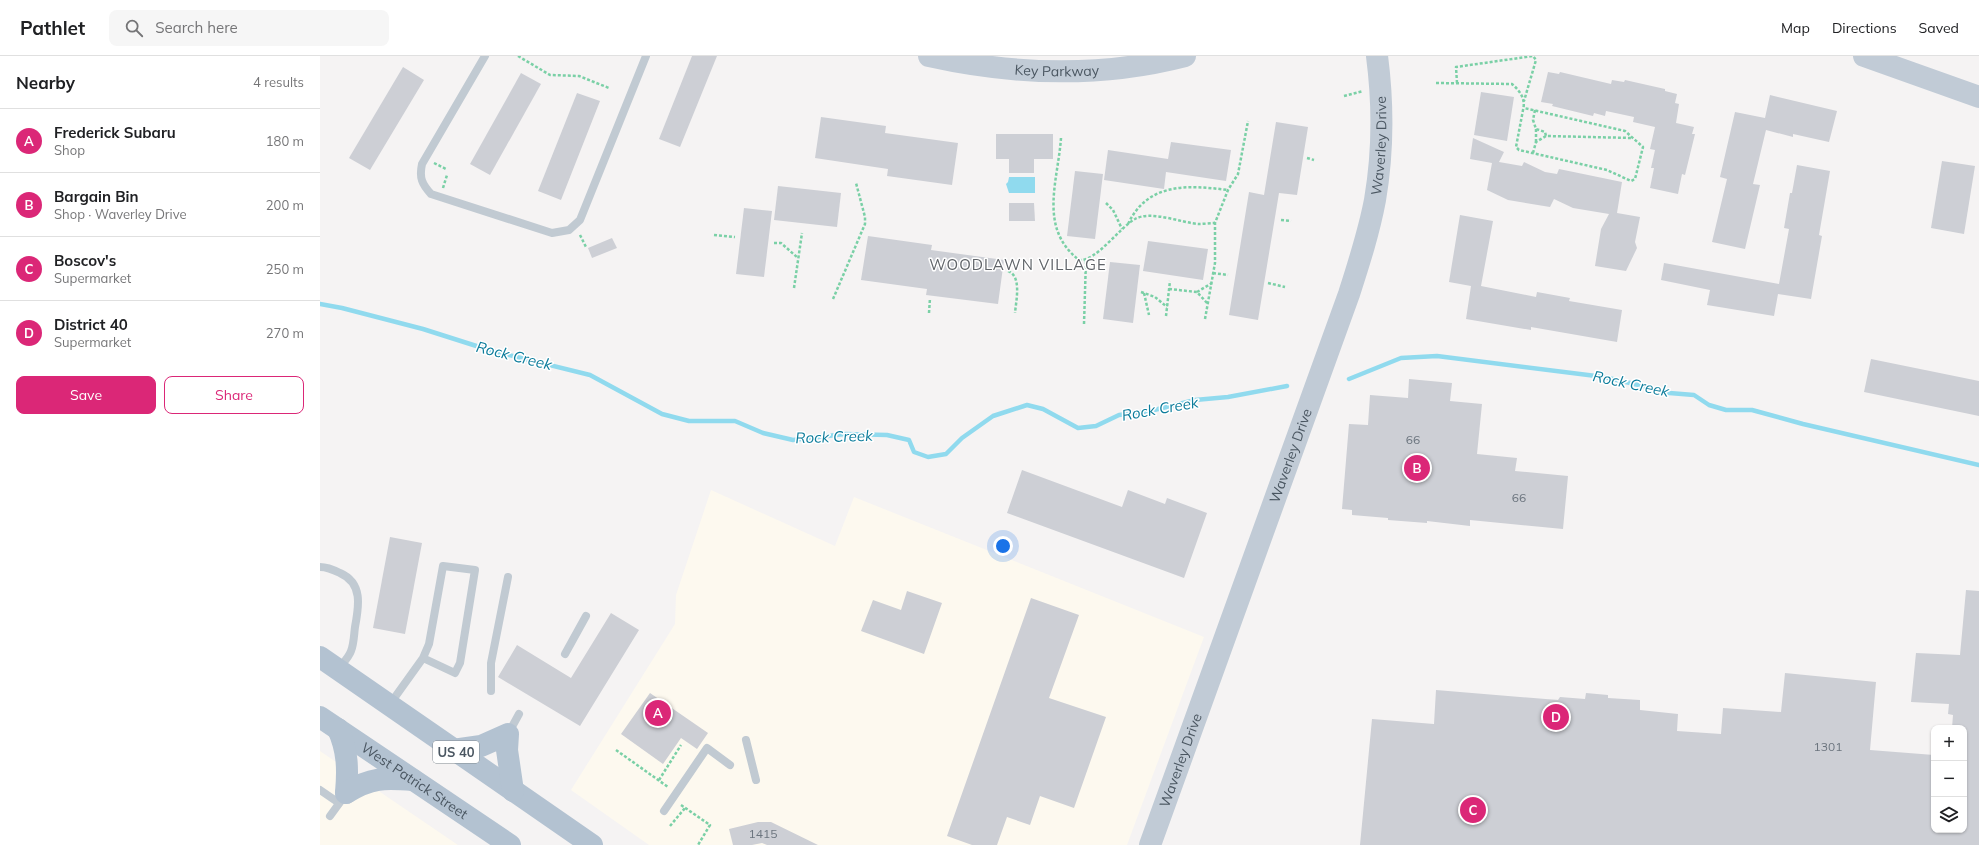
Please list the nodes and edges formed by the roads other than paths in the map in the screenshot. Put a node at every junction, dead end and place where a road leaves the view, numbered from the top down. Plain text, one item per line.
1 (485, 56) edge
2 (646, 56) edge
3 (929, 56) edge
4 (1185, 56) edge
5 (1377, 56) edge
6 (1864, 56) edge
7 (1979, 97) edge
8 (320, 567) edge
9 (508, 577) dead end
10 (586, 616) dead end
11 (565, 654) dead end
12 (320, 657) edge
13 (423, 658) junction
14 (338, 670) junction
15 (491, 691) dead end
16 (389, 704) junction
17 (519, 714) dead end
18 (320, 717) edge
19 (338, 729) junction
20 (508, 734) junction
21 (746, 740) dead end
22 (453, 750) junction
23 (730, 765) dead end
24 (414, 780) junction
25 (756, 780) dead end
26 (320, 790) edge
27 (513, 791) junction
28 (343, 798) junction
29 (664, 811) dead end
30 (330, 816) dead end
31 (503, 843) edge
32 (592, 845) edge
33 (1150, 845) edge

1 - 2 lane
3 - 4 street, Key Parkway
5 - 33 street, Waverley Drive
6 - 7 street
8 - 14 lane
9 - 15 lane
10 - 11 lane
12 - 14 main road, US 40
13 - 13 lane
13 - 16 lane
14 - 16 main road, US 40
16 - 22 main road, US 40
17 - 20 lane
18 - 19 main road, West Patrick Street
19 - 24 main road, West Patrick Street
19 - 28 main road
20 - 22 main road
20 - 27 main road
21 - 25 lane
22 - 27 main road, US 40
23 - 29 lane
24 - 28 main road
24 - 31 main road, West Patrick Street
26 - 28 lane
27 - 32 main road, US 40
28 - 30 lane

